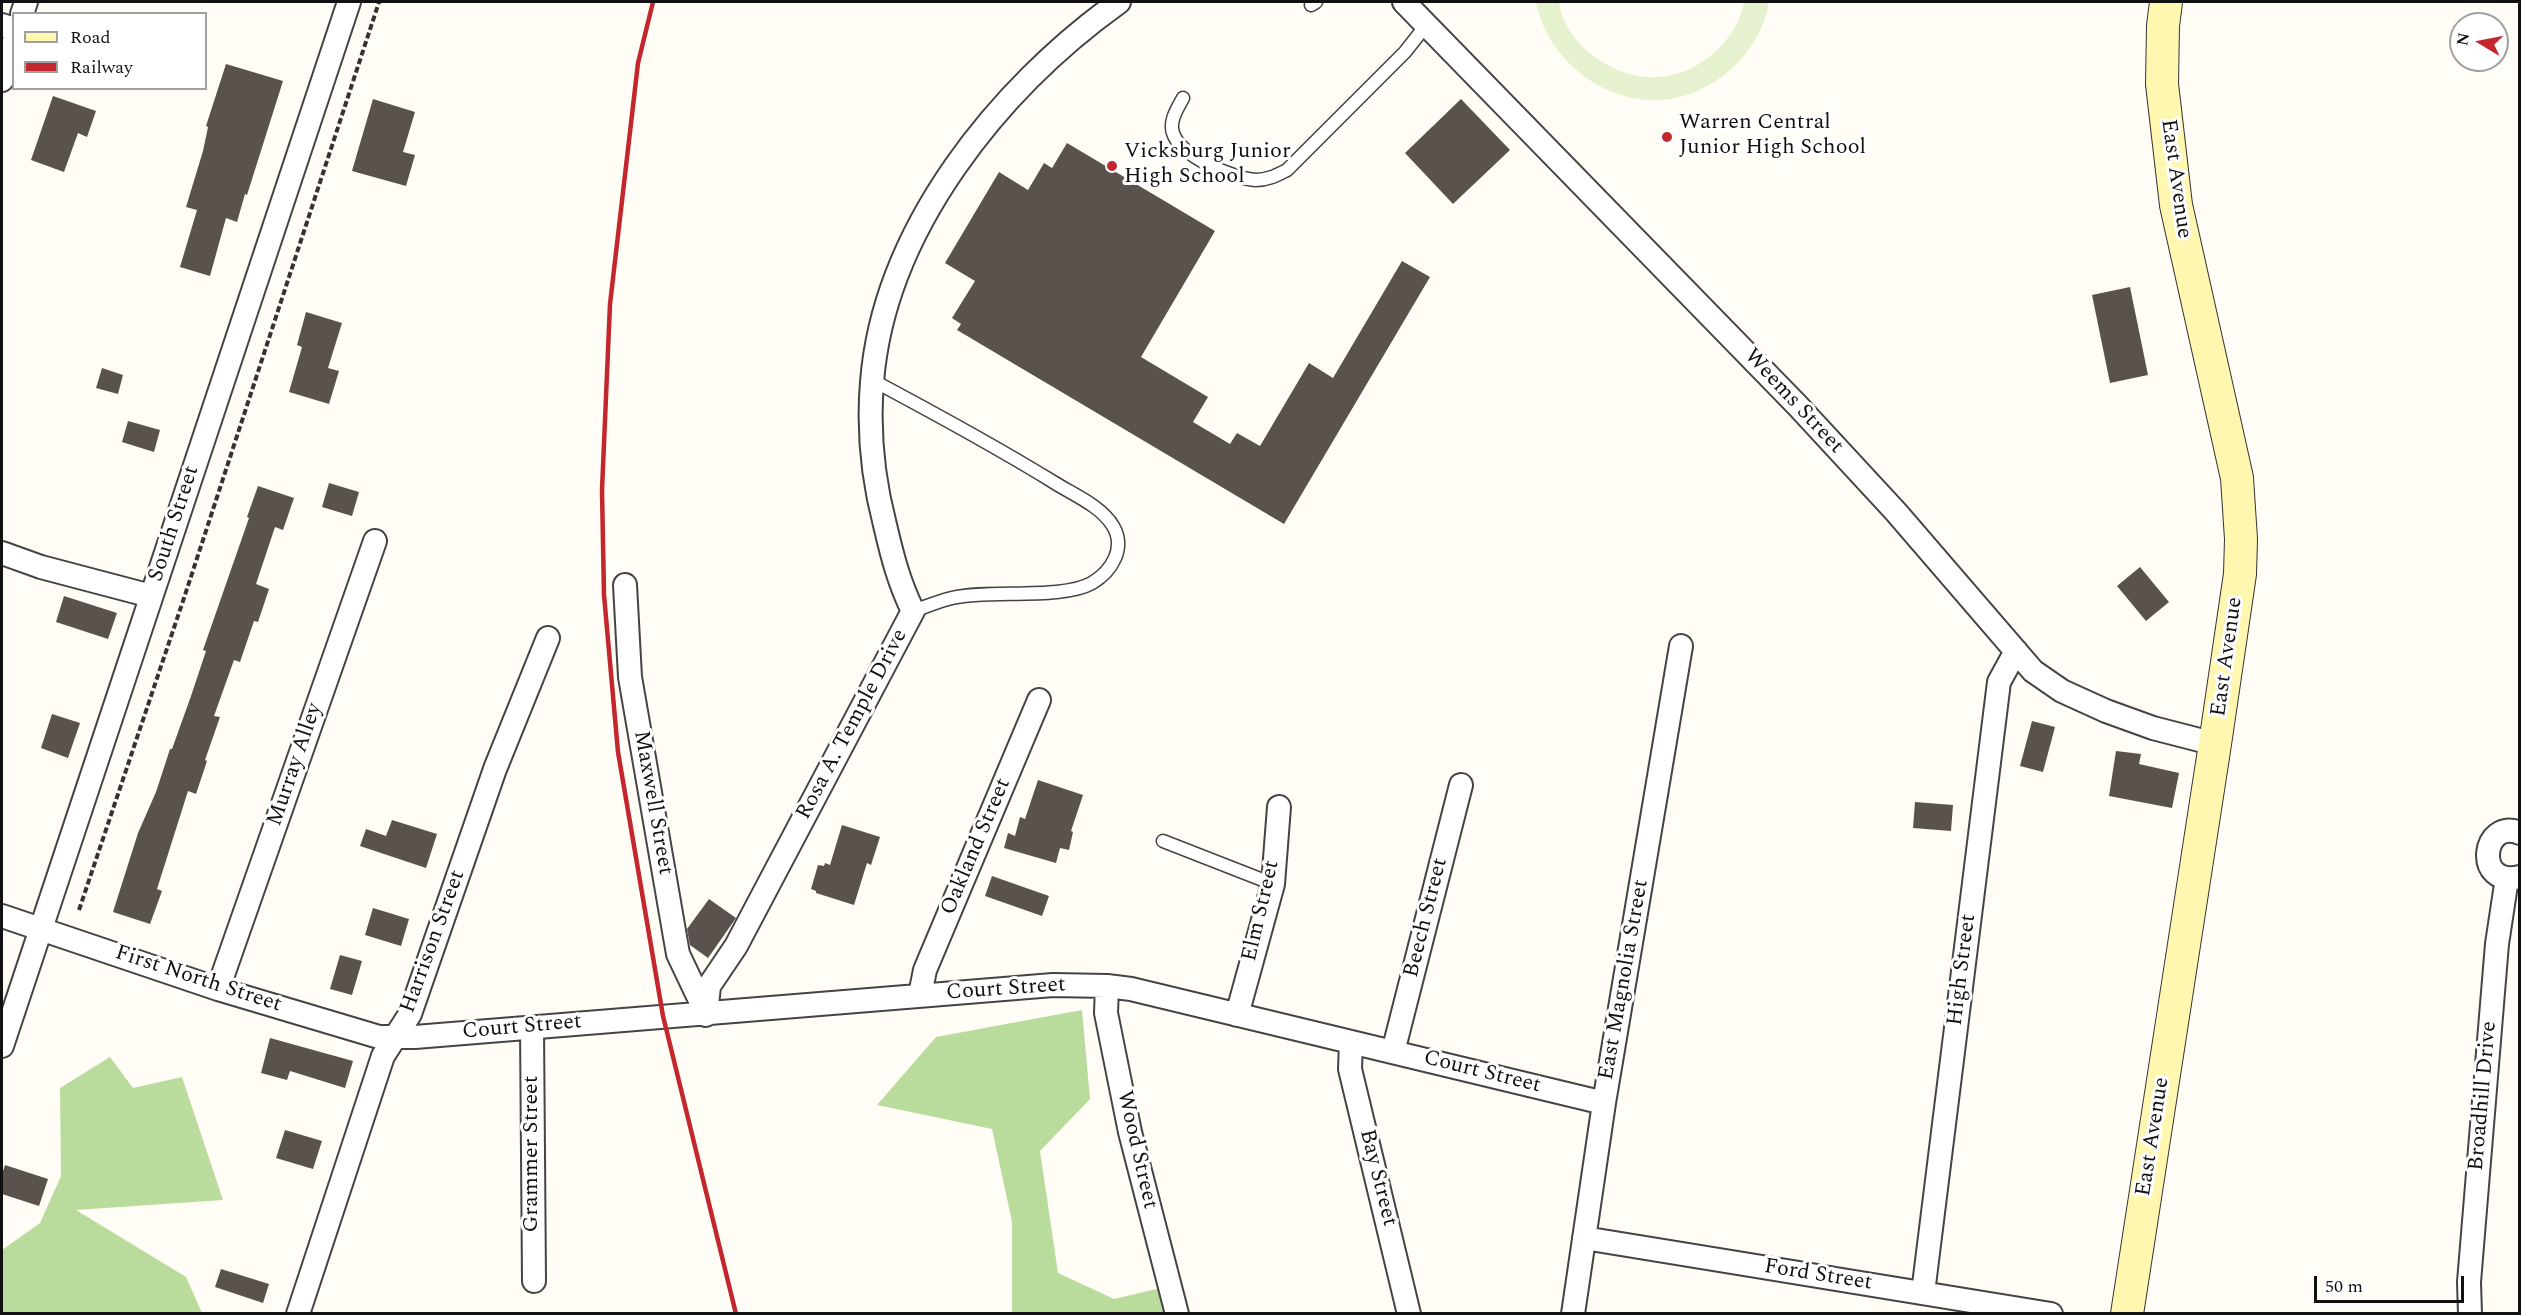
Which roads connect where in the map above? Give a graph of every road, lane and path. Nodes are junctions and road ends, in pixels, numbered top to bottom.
1 (349, 2) edge
2 (379, 2) edge
3 (1119, 2) edge
4 (1404, 2) edge
5 (2166, 2) edge
6 (1427, 24) junction
7 (12, 48) edge
8 (2, 80) edge
9 (1183, 98) dead end
10 (872, 380) junction
11 (375, 541) dead end
12 (2, 553) edge
13 (626, 585) dead end
14 (151, 596) junction
15 (913, 611) junction
16 (548, 638) dead end
17 (1681, 646) dead end
18 (2016, 651) junction
19 (1039, 700) dead end
20 (2216, 744) junction
21 (1461, 785) dead end
22 (1280, 807) dead end
23 (2520, 833) edge
24 (1162, 841) dead end
25 (2513, 878) edge
26 (1273, 884) junction
27 (79, 910) dead end
28 (2, 916) edge
29 (40, 928) junction
30 (1107, 986) junction
31 (218, 989) junction
32 (920, 995) junction
33 (706, 1015) junction
34 (1237, 1015) junction
35 (532, 1027) junction
36 (396, 1037) junction
37 (1351, 1042) junction
38 (2, 1046) edge
39 (1392, 1052) junction
40 (1604, 1103) junction
41 (1584, 1238) junction
42 (534, 1281) dead end
43 (1923, 1293) junction
44 (298, 1314) edge
45 (1177, 1314) edge
46 (1409, 1314) edge
47 (1573, 1314) edge
48 (2051, 1314) edge
49 (2127, 1314) edge
50 (2470, 1314) edge

1 - 14 street, South Street
2 - 27 path
3 - 10 street, Rosa A. Temple Drive
4 - 6 street, Weems Street
5 - 20 street, East Avenue
6 - 9 lane
6 - 18 street, Weems Street
7 - 8 street
10 - 15 street, Rosa A. Temple Drive
10 - 15 lane
11 - 31 street, Murray Alley
12 - 14 street
13 - 33 street, Maxwell Street
14 - 29 street, South Street
15 - 33 street, Rosa A. Temple Drive
16 - 36 street, Harrison Street
17 - 40 street, East Magnolia Street
18 - 20 street, Weems Street
18 - 43 street, High Street
19 - 32 street, Oakland Street
20 - 49 street, East Avenue
21 - 39 street, Beech Street
22 - 26 street, Elm Street
23 - 25 street, Broadhill Drive
24 - 26 lane
25 - 50 street, Broadhill Drive
26 - 34 street, Elm Street
28 - 29 street, First North Street
29 - 31 street, First North Street
29 - 38 street, South Street
30 - 32 street, Court Street
30 - 34 street, Court Street
30 - 45 street, Wood Street
31 - 36 street, First North Street
32 - 33 street, Court Street
33 - 35 street, Court Street
34 - 37 street, Court Street
35 - 36 street, Court Street
35 - 42 street, Grammer Street
36 - 44 street, Harrison Street
37 - 39 street, Court Street
37 - 46 street, Bay Street
39 - 40 street, Court Street
40 - 41 street, East Magnolia Street
41 - 43 street, Ford Street
41 - 47 street, East Magnolia Street
43 - 48 street, Ford Street

